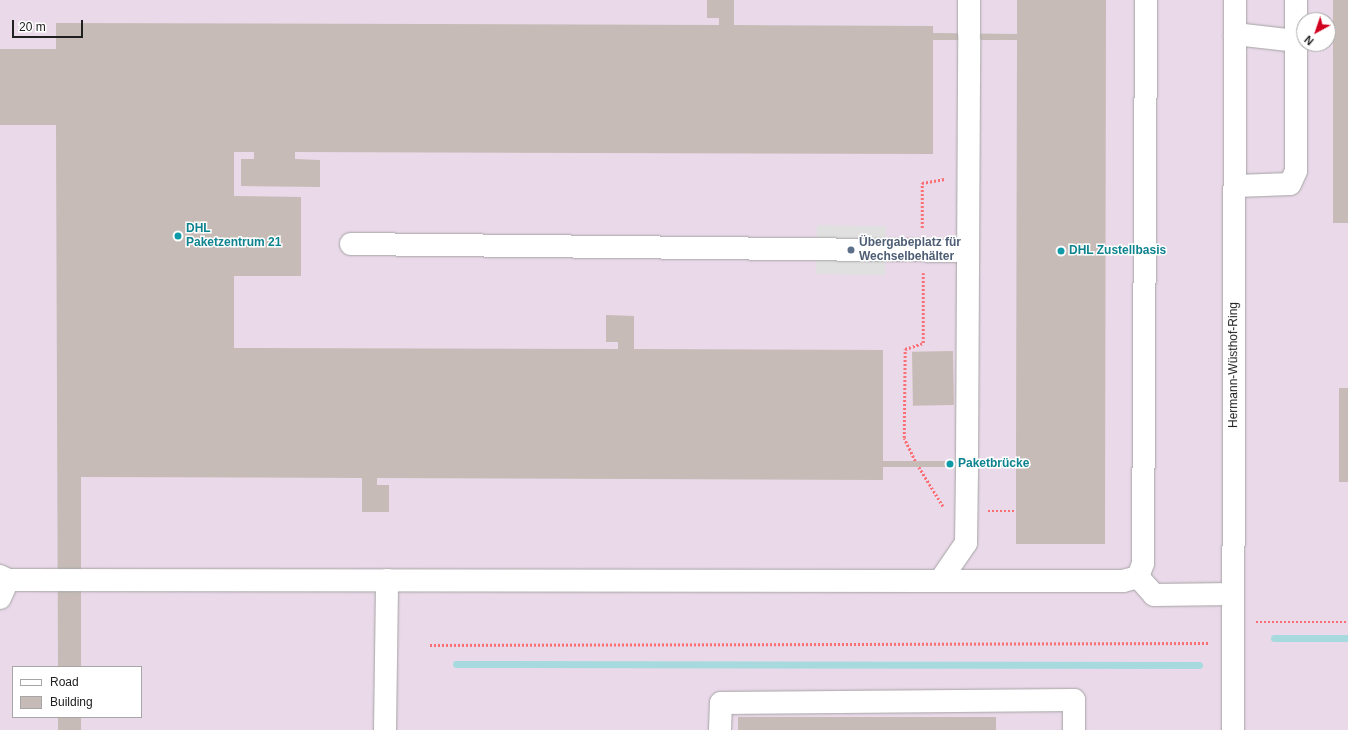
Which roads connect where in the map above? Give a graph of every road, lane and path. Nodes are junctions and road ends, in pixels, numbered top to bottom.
1 (969, 0) edge
2 (1146, 0) edge
3 (1234, 0) edge
4 (1296, 0) edge
5 (1296, 12) edge
6 (1234, 34) junction
7 (1296, 41) edge
8 (1296, 52) edge
9 (947, 175) dead end
10 (1237, 186) junction
11 (351, 244) dead end
12 (923, 250) junction
13 (968, 251) junction
14 (915, 461) dead end
15 (1138, 577) junction
16 (387, 580) junction
17 (940, 581) junction
18 (3, 585) edge
19 (1233, 594) junction
20 (1263, 622) dead end
21 (1348, 622) edge
22 (1209, 643) dead end
23 (430, 645) dead end
24 (385, 730) edge
25 (720, 730) edge
26 (1074, 730) edge
27 (1233, 730) edge

1 - 13 street
2 - 15 street
3 - 6 street, Hermann-Wüsthof-Ring
4 - 5 street
6 - 7 street
6 - 10 street, Hermann-Wüsthof-Ring
8 - 10 street
9 - 12 path
10 - 19 street, Hermann-Wüsthof-Ring
11 - 12 street
12 - 13 street
12 - 14 path
13 - 17 street
15 - 17 street
15 - 19 street
16 - 17 street
16 - 18 street
16 - 24 street
19 - 27 street, Hermann-Wüsthof-Ring
20 - 21 path
22 - 23 path
25 - 26 street

